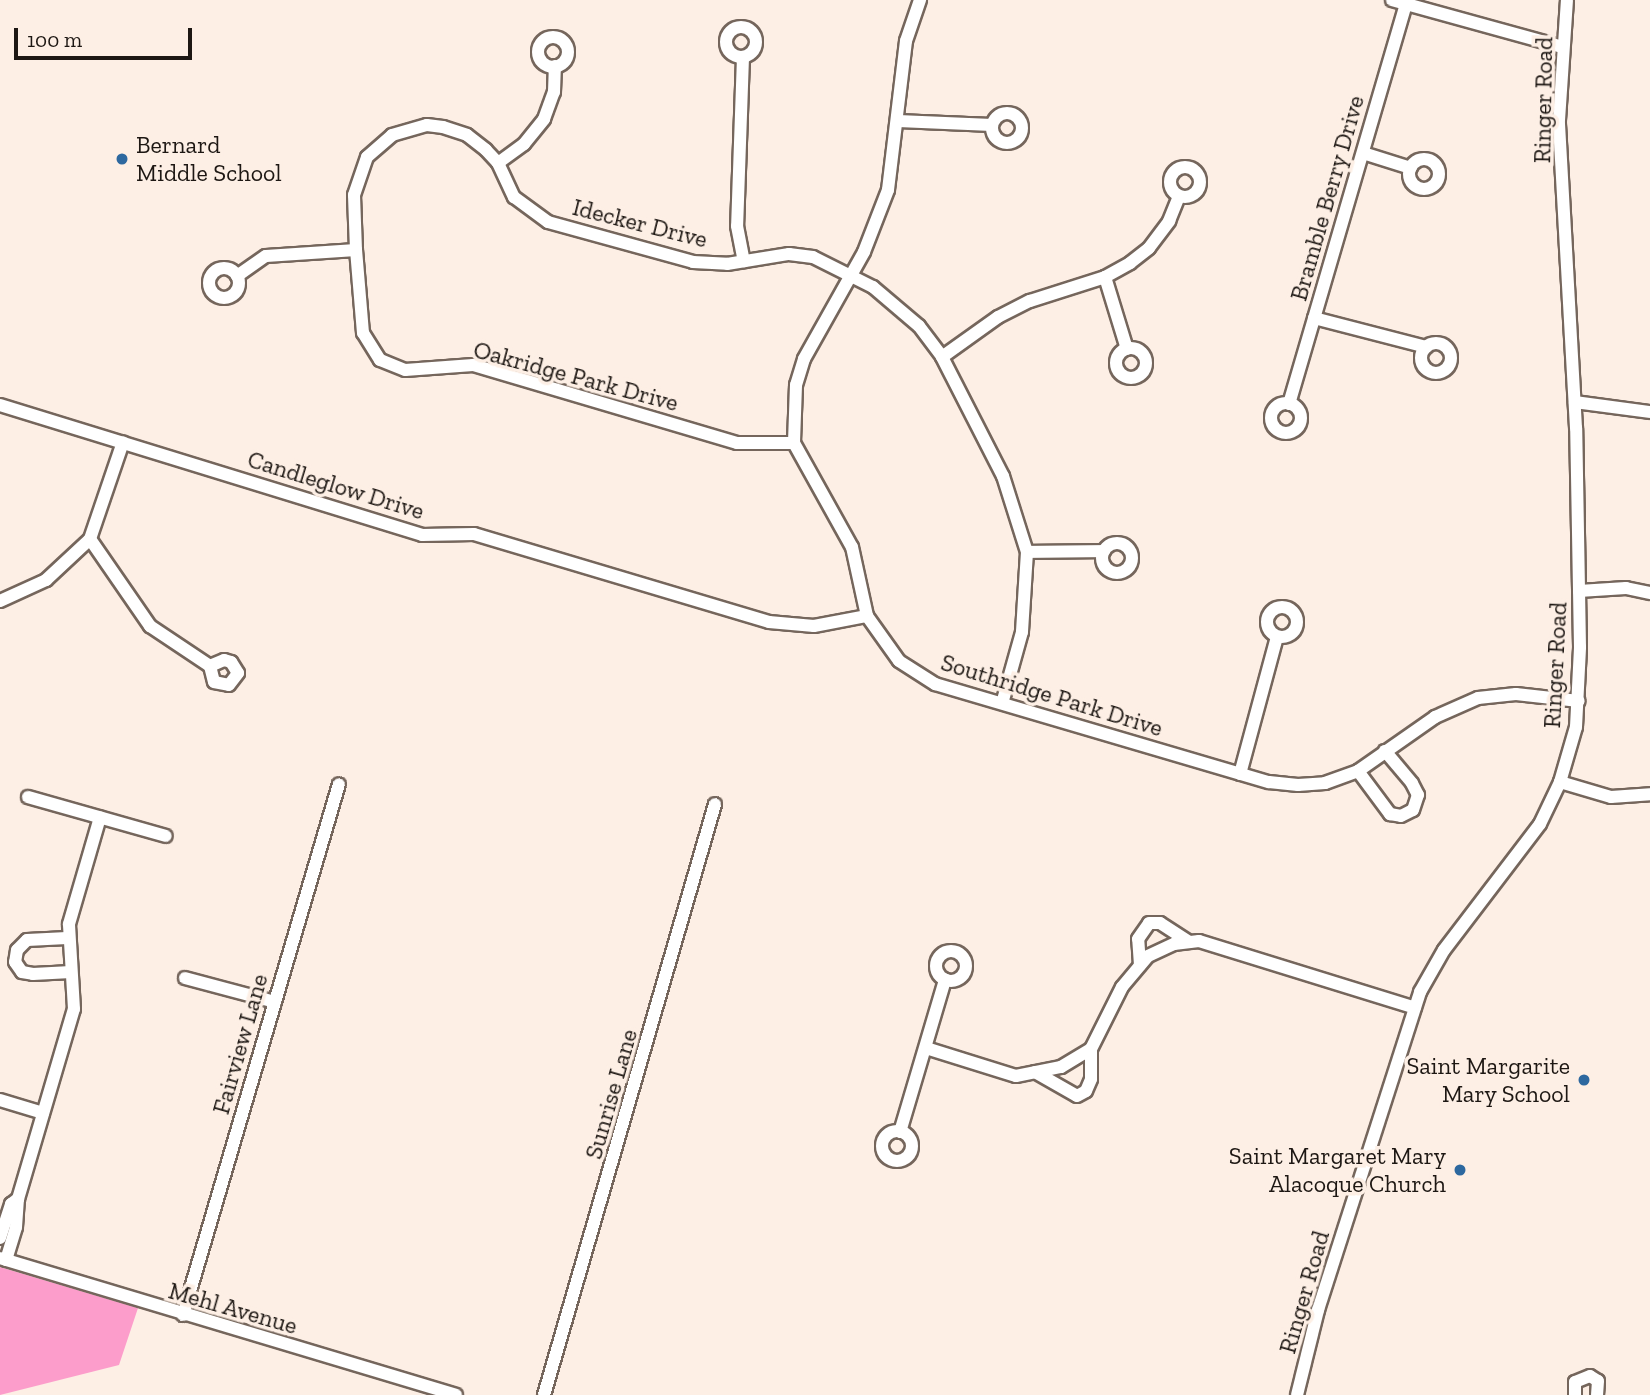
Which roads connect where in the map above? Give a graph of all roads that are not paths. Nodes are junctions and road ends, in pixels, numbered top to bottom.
1 (920, 0) edge
2 (1392, 0) edge
3 (1567, 0) edge
4 (1406, 5) junction
5 (1563, 47) junction
6 (743, 57) dead end
7 (555, 66) dead end
8 (898, 121) junction
9 (992, 125) dead end
10 (1363, 153) junction
11 (498, 163) junction
12 (1411, 168) dead end
13 (1179, 197) dead end
14 (356, 250) junction
15 (744, 261) junction
16 (849, 272) junction
17 (237, 276) dead end
18 (1105, 277) junction
19 (1314, 318) junction
20 (1426, 347) dead end
21 (1127, 349) dead end
22 (942, 357) junction
23 (1575, 402) junction
24 (1289, 404) dead end
25 (0, 405) edge
26 (1650, 412) edge
27 (123, 442) junction
28 (794, 443) junction
29 (90, 539) junction
30 (1104, 551) dead end
31 (1027, 552) junction
32 (1579, 591) junction
33 (1650, 593) edge
34 (0, 601) edge
35 (867, 616) junction
36 (1277, 636) dead end
37 (210, 666) dead end
38 (1003, 701) junction
39 (1579, 701) junction
40 (1385, 751) junction
41 (1358, 771) junction
42 (1240, 774) junction
43 (1560, 782) junction
44 (339, 784) dead end
45 (1650, 794) edge
46 (28, 797) dead end
47 (715, 804) dead end
48 (100, 817) junction
49 (166, 836) dead end
50 (67, 938) junction
51 (1189, 942) junction
52 (1140, 965) junction
53 (71, 972) junction
54 (185, 978) dead end
55 (946, 980) dead end
56 (275, 1002) junction
57 (1415, 1007) junction
58 (926, 1048) junction
59 (1091, 1049) junction
60 (1035, 1072) junction
61 (0, 1100) edge
62 (43, 1112) junction
63 (901, 1132) dead end
64 (18, 1199) junction
65 (0, 1238) edge
66 (3, 1259) edge
67 (183, 1315) junction
68 (440, 1393) edge
69 (456, 1395) edge
70 (544, 1395) edge
71 (1297, 1395) edge
72 (1575, 1395) edge
73 (1597, 1395) edge

1 - 8 street
2 - 4 street
3 - 5 street, Ringer Road
4 - 5 street
4 - 10 street, Bramble Berry Drive
5 - 23 street, Ringer Road
6 - 15 street
7 - 11 street
8 - 9 street
8 - 16 street
10 - 12 street
10 - 19 street, Bramble Berry Drive
11 - 14 street, Idecker Drive
11 - 15 street, Idecker Drive
13 - 18 street
14 - 17 street
14 - 28 street, Oakridge Park Drive
15 - 16 street, Idecker Drive
16 - 22 street, Idecker Drive
16 - 28 street
18 - 21 street
18 - 22 street
19 - 20 street
19 - 24 street, Bramble Berry Drive
22 - 31 street, Idecker Drive
23 - 26 street
23 - 32 street, Ringer Road
25 - 27 street, Candleglow Drive
27 - 29 street
27 - 35 street, Candleglow Drive
28 - 35 street, Southridge Park Drive
29 - 34 street
29 - 37 street
30 - 31 street
31 - 38 street, Idecker Drive
32 - 33 street
32 - 39 street, Ringer Road
35 - 38 street, Southridge Park Drive
36 - 42 street
38 - 42 street, Southridge Park Drive
39 - 40 street, Southridge Park Drive
39 - 43 street, Ringer Road
40 - 41 street, Southridge Park Drive
40 - 41 street
41 - 42 street, Southridge Park Drive
43 - 45 street
43 - 57 street, Ringer Road
44 - 56 street, Fairview Lane
46 - 48 street
47 - 70 street, Sunrise Lane
48 - 49 street
48 - 50 street
50 - 53 street
50 - 53 street
51 - 52 street
51 - 52 street
51 - 57 street
52 - 59 street
53 - 62 street
54 - 56 street
55 - 58 street
56 - 67 street, Fairview Lane
57 - 71 street, Ringer Road
58 - 60 street
58 - 63 street
59 - 60 street
59 - 60 street
61 - 62 street
62 - 64 street
64 - 65 street
64 - 66 street
66 - 67 street, Mehl Avenue
67 - 68 street, Mehl Avenue
68 - 69 street, Mehl Avenue
72 - 73 street

